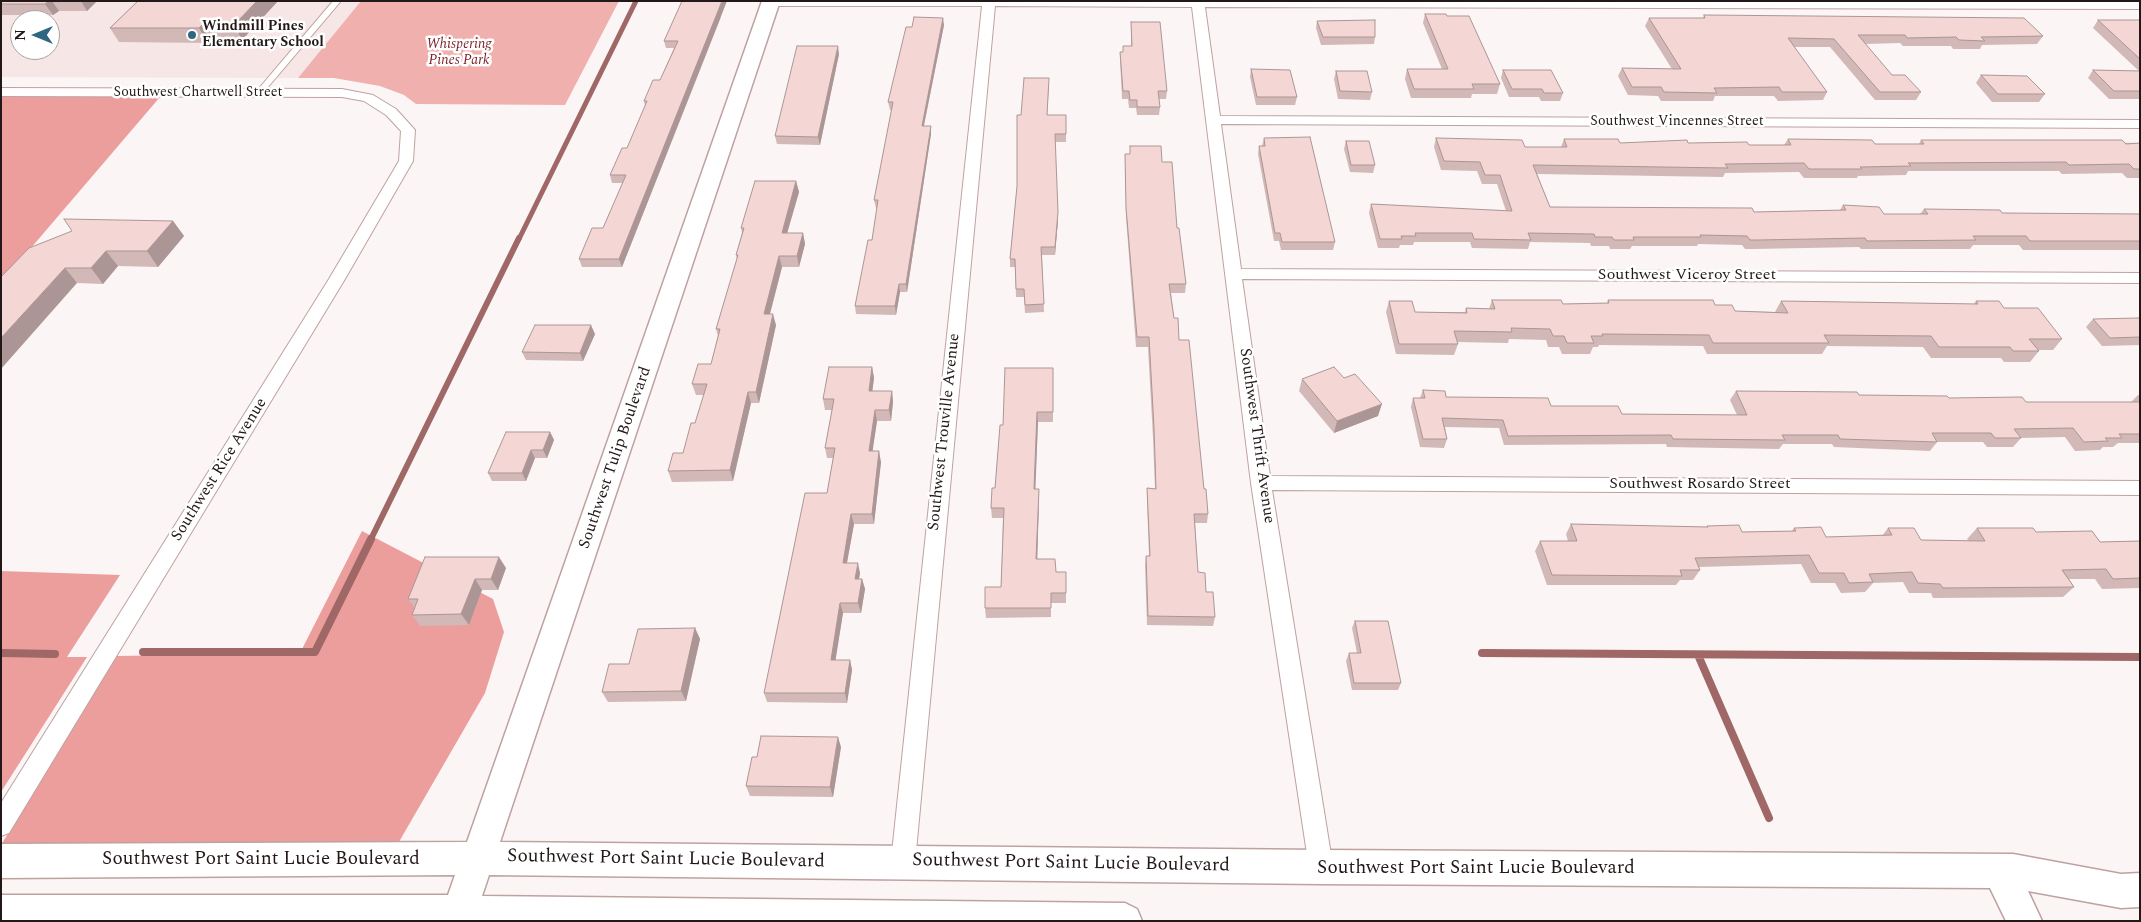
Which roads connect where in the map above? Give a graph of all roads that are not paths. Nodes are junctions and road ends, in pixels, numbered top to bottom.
1 (337, 1) edge
2 (770, 2) edge
3 (989, 2) edge
4 (1198, 3) junction
5 (2140, 5) edge
6 (1, 92) edge
7 (259, 93) junction
8 (391, 112) joint
9 (1213, 120) junction
10 (2140, 124) edge
11 (1234, 274) junction
12 (2140, 278) edge
13 (1261, 483) junction
14 (2140, 488) edge
15 (1, 825) edge
16 (477, 858) junction
17 (1, 861) edge
18 (902, 862) junction
19 (1321, 868) junction
20 (2000, 871) junction
21 (2140, 890) edge
22 (1, 913) edge
23 (459, 913) junction
24 (1125, 921) edge
25 (2025, 921) edge

1 - 7 lane
2 - 3 street
2 - 16 main road, Southwest Tulip Boulevard
3 - 4 street
3 - 18 street, Southwest Trouville Avenue
4 - 5 street
4 - 9 street, Southwest Thrift Avenue
6 - 7 street, Southwest Chartwell Street
7 - 8 street, Southwest Chartwell Street
8 - 15 street, Southwest Rice Avenue
9 - 10 street, Southwest Vincennes Street
9 - 11 street, Southwest Thrift Avenue
11 - 12 street, Southwest Viceroy Street
11 - 13 street, Southwest Thrift Avenue
13 - 14 street, Southwest Rosardo Street
13 - 19 street, Southwest Thrift Avenue
16 - 17 main road, Southwest Port Saint Lucie Boulevard
16 - 18 main road, Southwest Port Saint Lucie Boulevard
16 - 23 main road, Southwest Tulip Boulevard
18 - 19 main road, Southwest Port Saint Lucie Boulevard
19 - 20 main road, Southwest Port Saint Lucie Boulevard
20 - 21 main road, Southwest Port Saint Lucie Boulevard
20 - 25 main road
22 - 23 main road
23 - 24 main road

